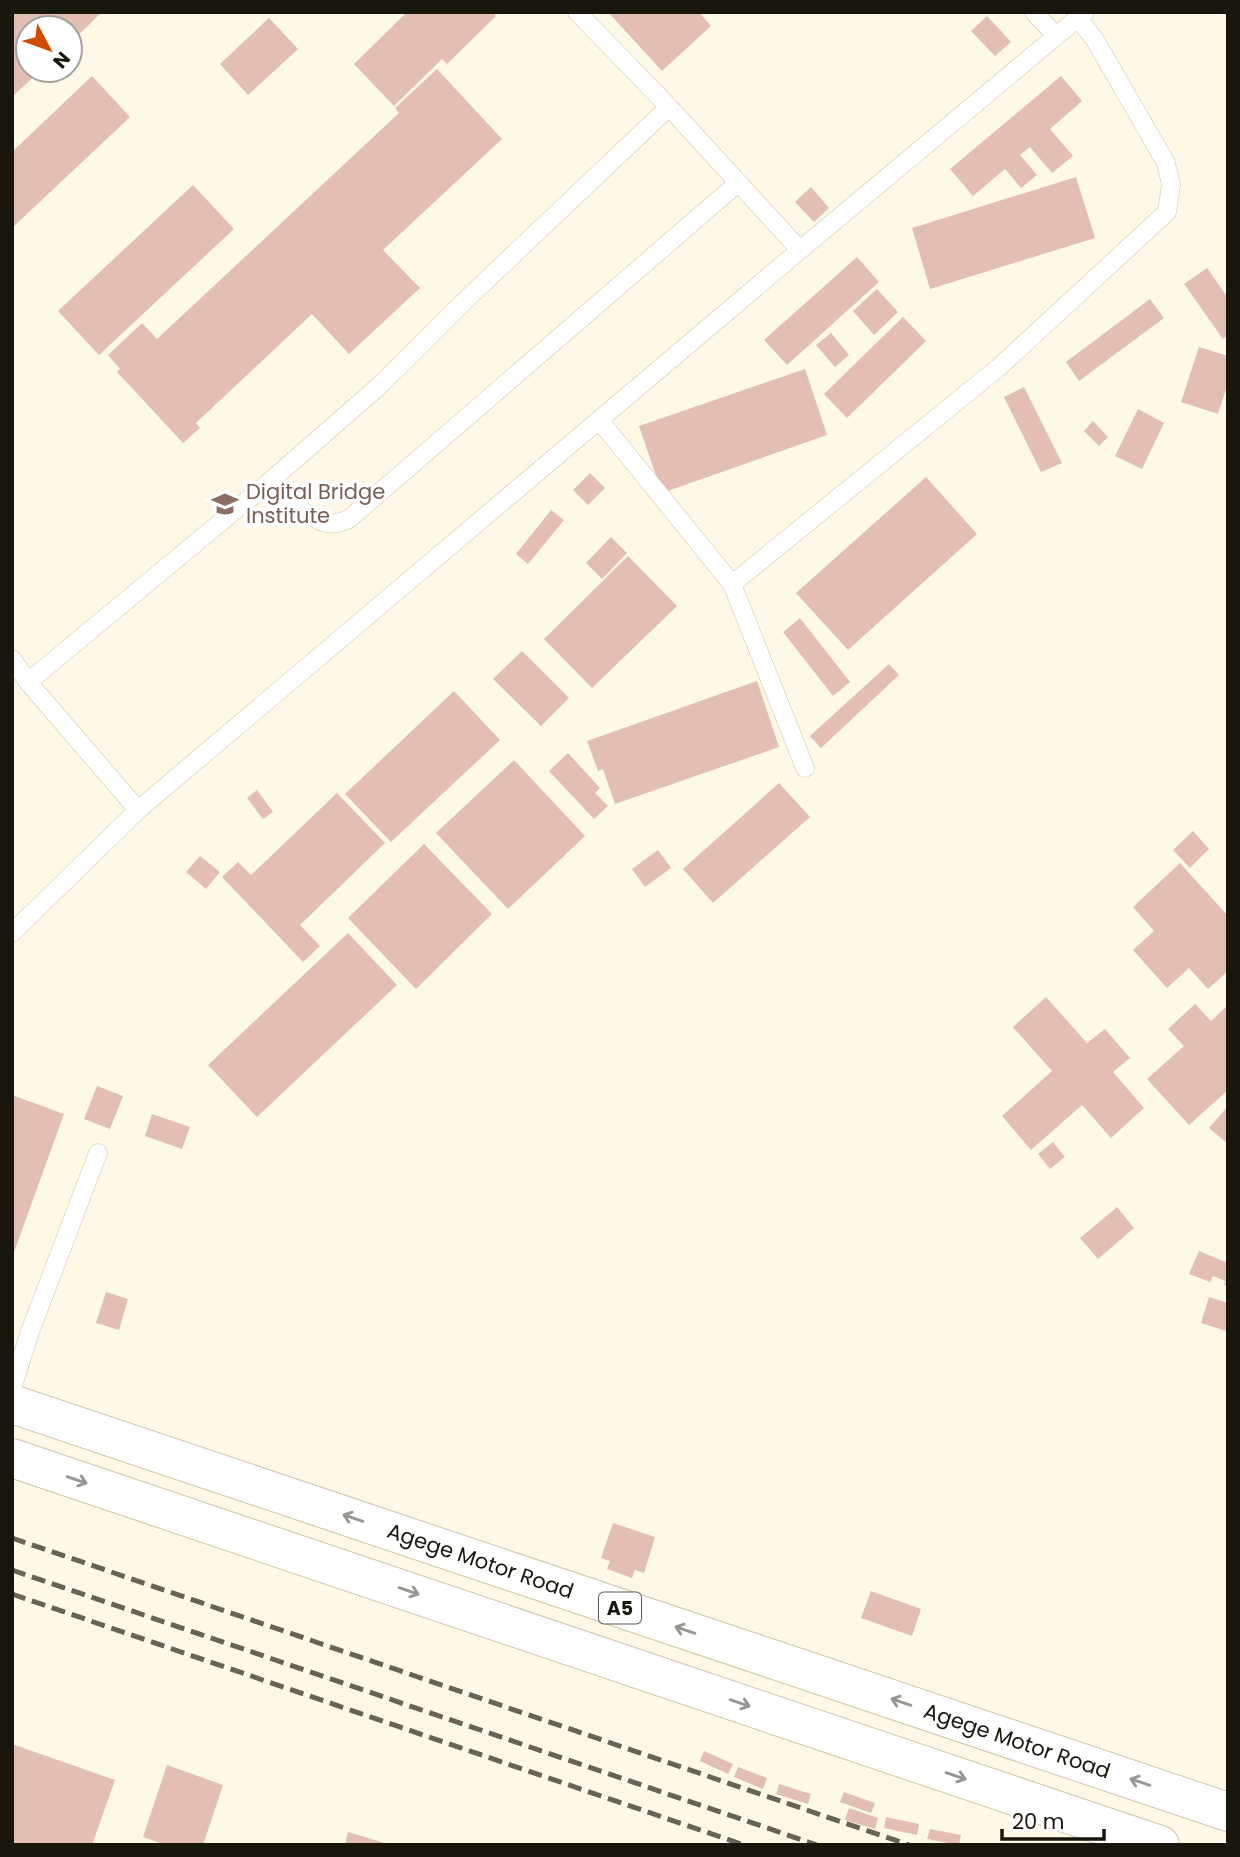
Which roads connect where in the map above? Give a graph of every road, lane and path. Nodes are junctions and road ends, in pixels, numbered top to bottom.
1 (576, 12) edge
2 (1034, 12) edge
3 (1081, 15) edge
4 (1056, 36) junction
5 (669, 107) junction
6 (738, 183) junction
7 (800, 250) junction
8 (600, 421) junction
9 (268, 483) junction
10 (732, 584) junction
11 (12, 659) edge
12 (28, 682) junction
13 (805, 768) dead end
14 (138, 810) junction
15 (12, 933) edge
16 (98, 1153) dead end
17 (12, 1388) edge
18 (12, 1404) edge
19 (12, 1458) edge
20 (1228, 1812) edge
21 (1160, 1845) edge

1 - 5 lane
2 - 4 lane
3 - 4 lane
3 - 10 lane
4 - 7 lane
5 - 6 lane
5 - 9 lane
6 - 7 lane
6 - 9 lane
7 - 8 lane
8 - 10 lane
8 - 14 lane
9 - 12 lane
10 - 13 lane
11 - 12 lane
12 - 14 lane
14 - 15 lane
16 - 17 lane
20 -> 18 highway, Agege Motor Road / A5
19 -> 21 highway, A5

